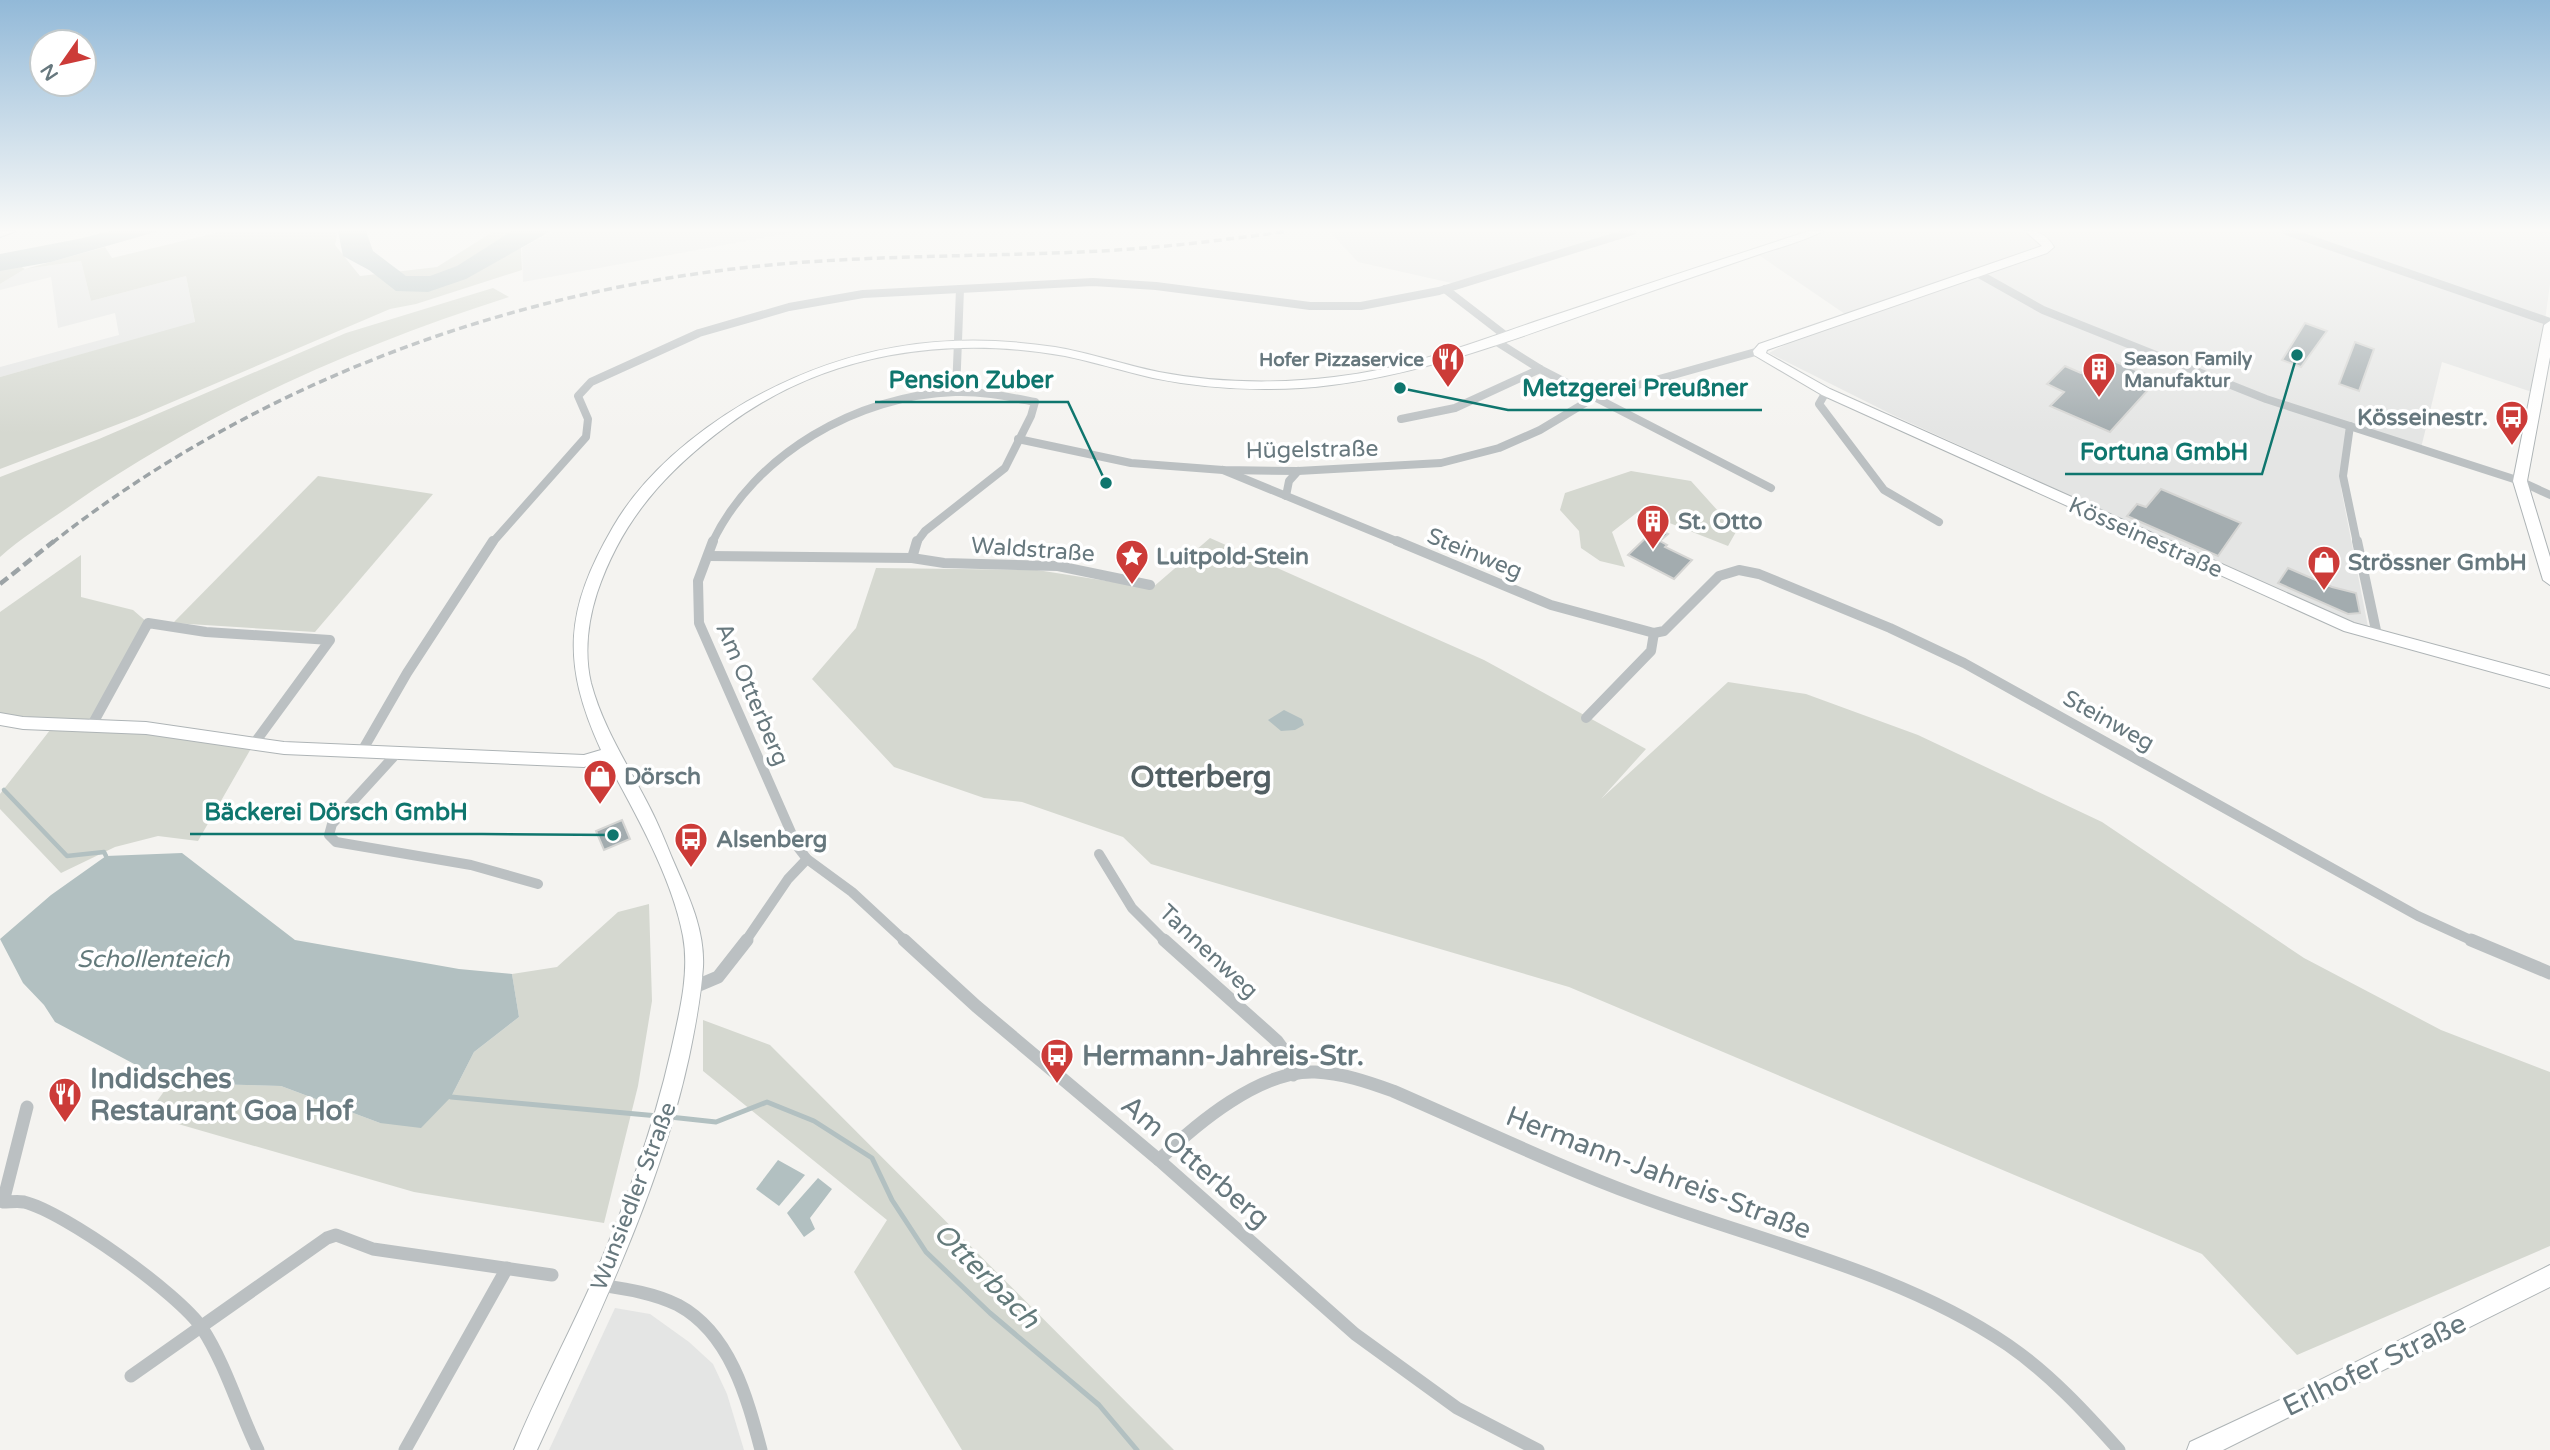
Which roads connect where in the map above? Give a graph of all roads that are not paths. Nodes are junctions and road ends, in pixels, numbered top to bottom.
1 (843, 299) edge
2 (959, 299) edge
3 (1241, 299) edge
4 (1411, 299) edge
5 (1458, 299) edge
6 (1616, 299) edge
7 (1906, 299) edge
8 (2023, 299) edge
9 (2479, 299) edge
10 (2550, 324) edge
11 (1500, 338) junction
12 (957, 343) junction
13 (1759, 351) junction
14 (1540, 369) junction
15 (956, 392) junction
16 (1826, 393) junction
17 (1595, 397) junction
18 (1035, 402) joint
19 (1401, 419) dead end
20 (2350, 426) junction
21 (1018, 439) junction
22 (1223, 470) junction
23 (1298, 471) junction
24 (2520, 481) junction
25 (1771, 488) dead end
26 (2550, 495) edge
27 (1286, 496) junction
28 (1939, 522) dead end
29 (708, 555) junction
30 (912, 558) junction
31 (2550, 580) edge
32 (1150, 585) dead end
33 (1654, 633) junction
34 (2377, 635) junction
35 (2550, 682) edge
36 (1586, 718) dead end
37 (0, 719) edge
38 (93, 724) junction
39 (253, 745) junction
40 (362, 751) junction
41 (397, 752) junction
42 (611, 754) junction
43 (1099, 854) dead end
44 (807, 859) junction
45 (538, 884) dead end
46 (2550, 973) edge
47 (692, 988) junction
48 (1293, 1075) junction
49 (27, 1107) dead end
50 (1159, 1160) junction
51 (1, 1204) edge
52 (507, 1268) junction
53 (552, 1275) dead end
54 (2550, 1276) edge
55 (600, 1285) junction
56 (201, 1326) junction
57 (131, 1376) dead end
58 (258, 1450) edge
59 (405, 1450) edge
60 (525, 1450) edge
61 (761, 1450) edge
62 (1538, 1450) edge
63 (2119, 1450) edge
64 (2197, 1450) edge

1 - 40 street
2 - 12 street
3 - 4 street
5 - 11 street
6 - 11 street, Wunsiedler Straße
7 - 13 street
8 - 20 street
9 - 10 street
10 - 24 street
11 - 12 street, Wunsiedler Straße
11 - 14 street
12 - 15 street
12 - 42 street, Wunsiedler Straße
13 - 16 street, Kösseinestraße
13 - 17 street, Hügelstraße
14 - 17 street
14 - 19 street
15 - 18 street, Am Otterberg
15 - 29 street, Am Otterberg
16 - 28 street
16 - 34 street, Kösseinestraße
17 - 23 street, Hügelstraße
17 - 25 street
18 - 21 street, Waldstraße
20 - 24 street
20 - 34 street
21 - 22 street, Hügelstraße
21 - 30 street, Waldstraße
22 - 23 street, Hügelstraße
22 - 27 street, Steinweg
23 - 27 street
24 - 26 street
24 - 31 street
27 - 33 street, Steinweg
29 - 30 street, Waldstraße
29 - 44 street, Am Otterberg
30 - 32 street, Waldstraße
33 - 36 street, Steinweg
33 - 46 street, Steinweg
34 - 35 street, Kösseinestraße
37 - 38 street
38 - 39 street
38 - 39 street
39 - 40 street
40 - 41 street
41 - 42 street
41 - 45 street
42 - 47 street, Wunsiedler Straße
43 - 48 street, Tannenweg
44 - 47 street
44 - 50 street, Am Otterberg
47 - 55 street, Wunsiedler Straße
48 - 50 street, Hermann-Jahreis-Straße
48 - 63 street, Hermann-Jahreis-Straße
49 - 51 street
50 - 62 street, Am Otterberg
51 - 56 street
52 - 53 street
52 - 56 street
52 - 59 street
54 - 64 street, Erlhofer Straße
55 - 60 street, Wunsiedler Straße
55 - 61 street
56 - 57 street
56 - 58 street

